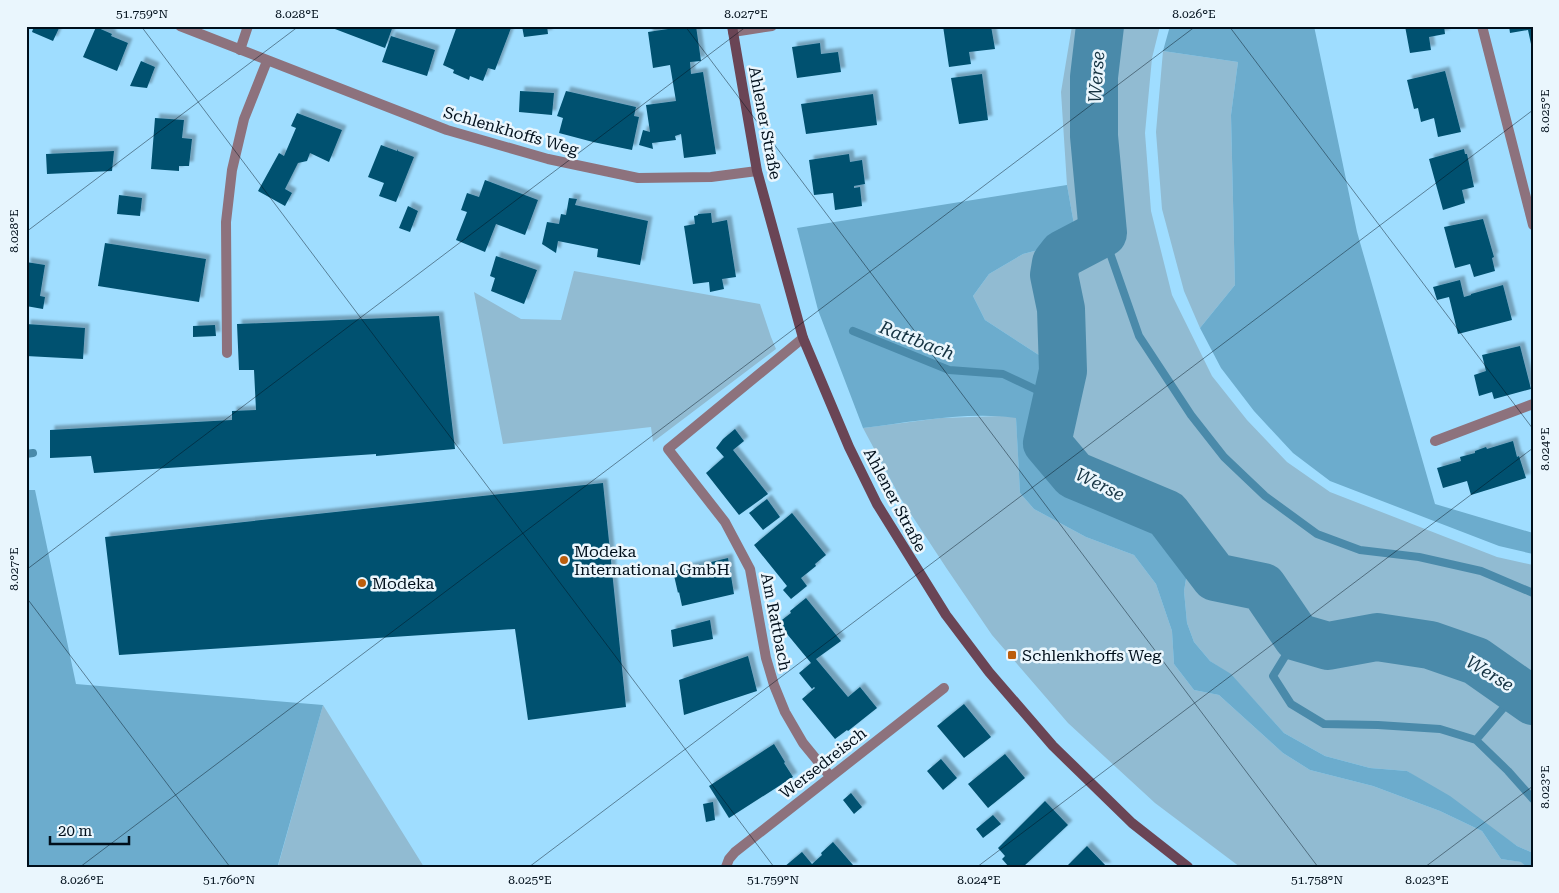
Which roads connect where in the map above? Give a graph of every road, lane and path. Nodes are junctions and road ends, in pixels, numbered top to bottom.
1 (180, 26) edge
2 (248, 26) edge
3 (772, 26) edge
4 (1482, 26) edge
5 (732, 29) edge
6 (240, 50) junction
7 (267, 61) junction
8 (757, 171) junction
9 (1533, 224) edge
10 (804, 338) junction
11 (227, 353) dead end
12 (1533, 404) edge
13 (1435, 440) dead end
14 (944, 688) dead end
15 (830, 776) junction
16 (726, 867) edge
17 (1188, 867) edge

1 - 6 street, Schlenkhoffs Weg
2 - 6 street
3 - 5 street
4 - 9 street
5 - 8 main road, Ahlener Straße
6 - 7 street, Schlenkhoffs Weg
7 - 8 street, Schlenkhoffs Weg
7 - 11 street
8 - 10 main road, Ahlener Straße
10 - 15 street, Am Rattbach
10 - 17 main road, Ahlener Straße
12 - 13 street
14 - 15 street, Wersedreisch
15 - 16 street, Wersedreisch

